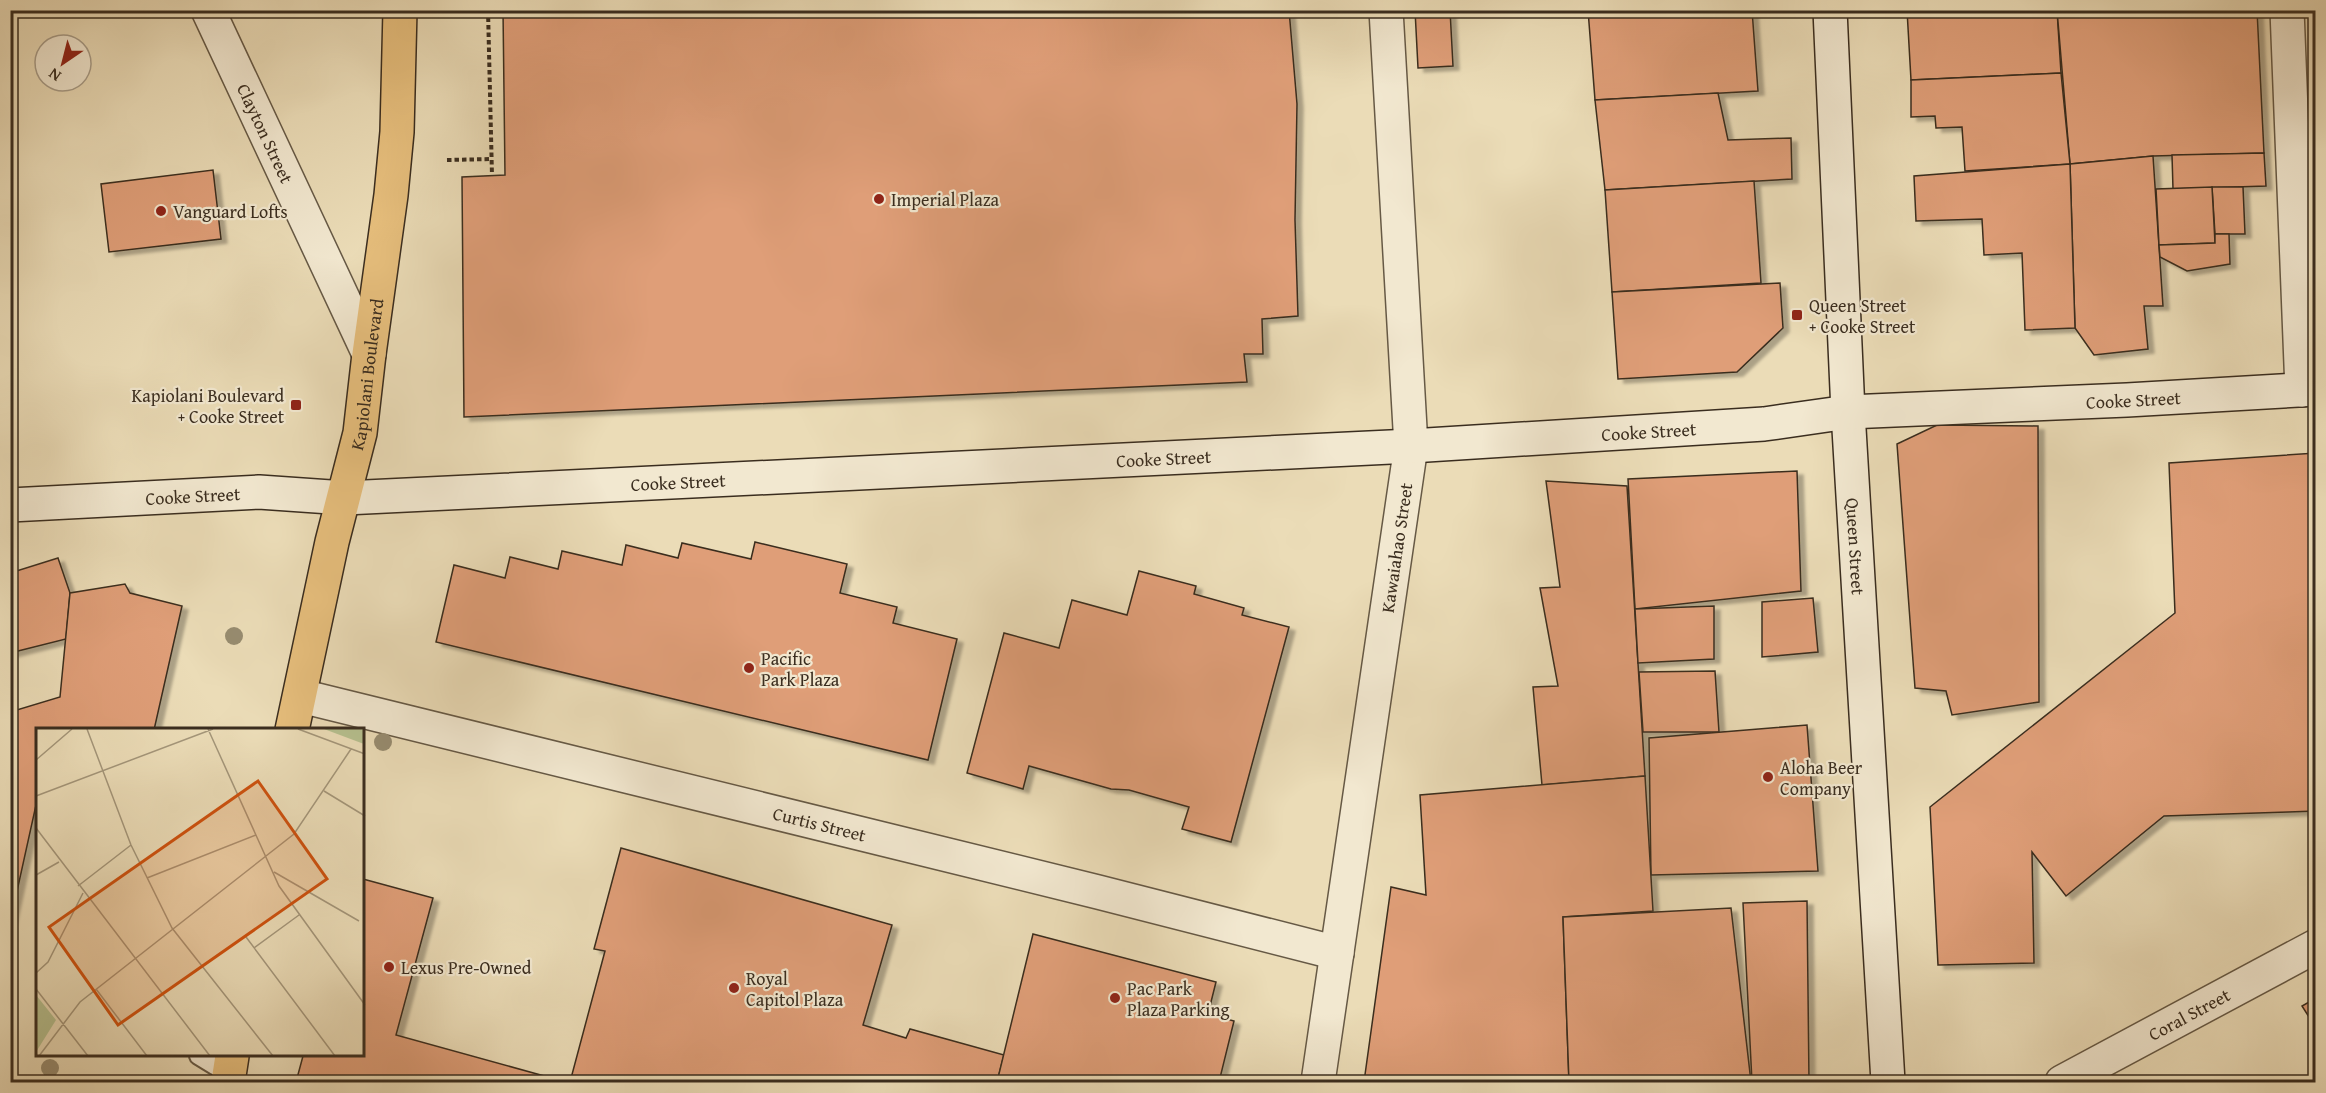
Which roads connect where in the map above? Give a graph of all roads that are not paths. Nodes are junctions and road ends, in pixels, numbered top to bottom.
1 (208, 10) edge
2 (400, 10) edge
3 (1386, 10) edge
4 (1830, 10) edge
5 (2287, 10) edge
6 (369, 354) junction
7 (2308, 389) edge
8 (1848, 412) junction
9 (1411, 446) junction
10 (345, 498) junction
11 (10, 505) edge
12 (301, 696) junction
13 (293, 728) edge
14 (2316, 946) edge
15 (1337, 953) junction
16 (200, 1057) edge
17 (230, 1071) edge
18 (1318, 1083) edge
19 (1888, 1083) edge
20 (2062, 1083) edge

1 - 6 street, Clayton Street
2 - 6 main road, Kapiolani Boulevard
3 - 9 street, Kawaiahao Street
4 - 8 street, Queen Street
5 - 7 street
6 - 10 main road, Kapiolani Boulevard
7 - 8 street, Cooke Street
8 - 9 street, Cooke Street
8 - 19 street, Queen Street
9 - 10 street, Cooke Street
9 - 15 street, Kawaiahao Street
10 - 11 street, Cooke Street
10 - 12 main road, Kapiolani Boulevard
12 - 13 main road, Kapiolani Boulevard
12 - 15 street, Curtis Street
14 - 20 street, Coral Street
15 - 18 street, Kawaiahao Street
16 - 17 lane

